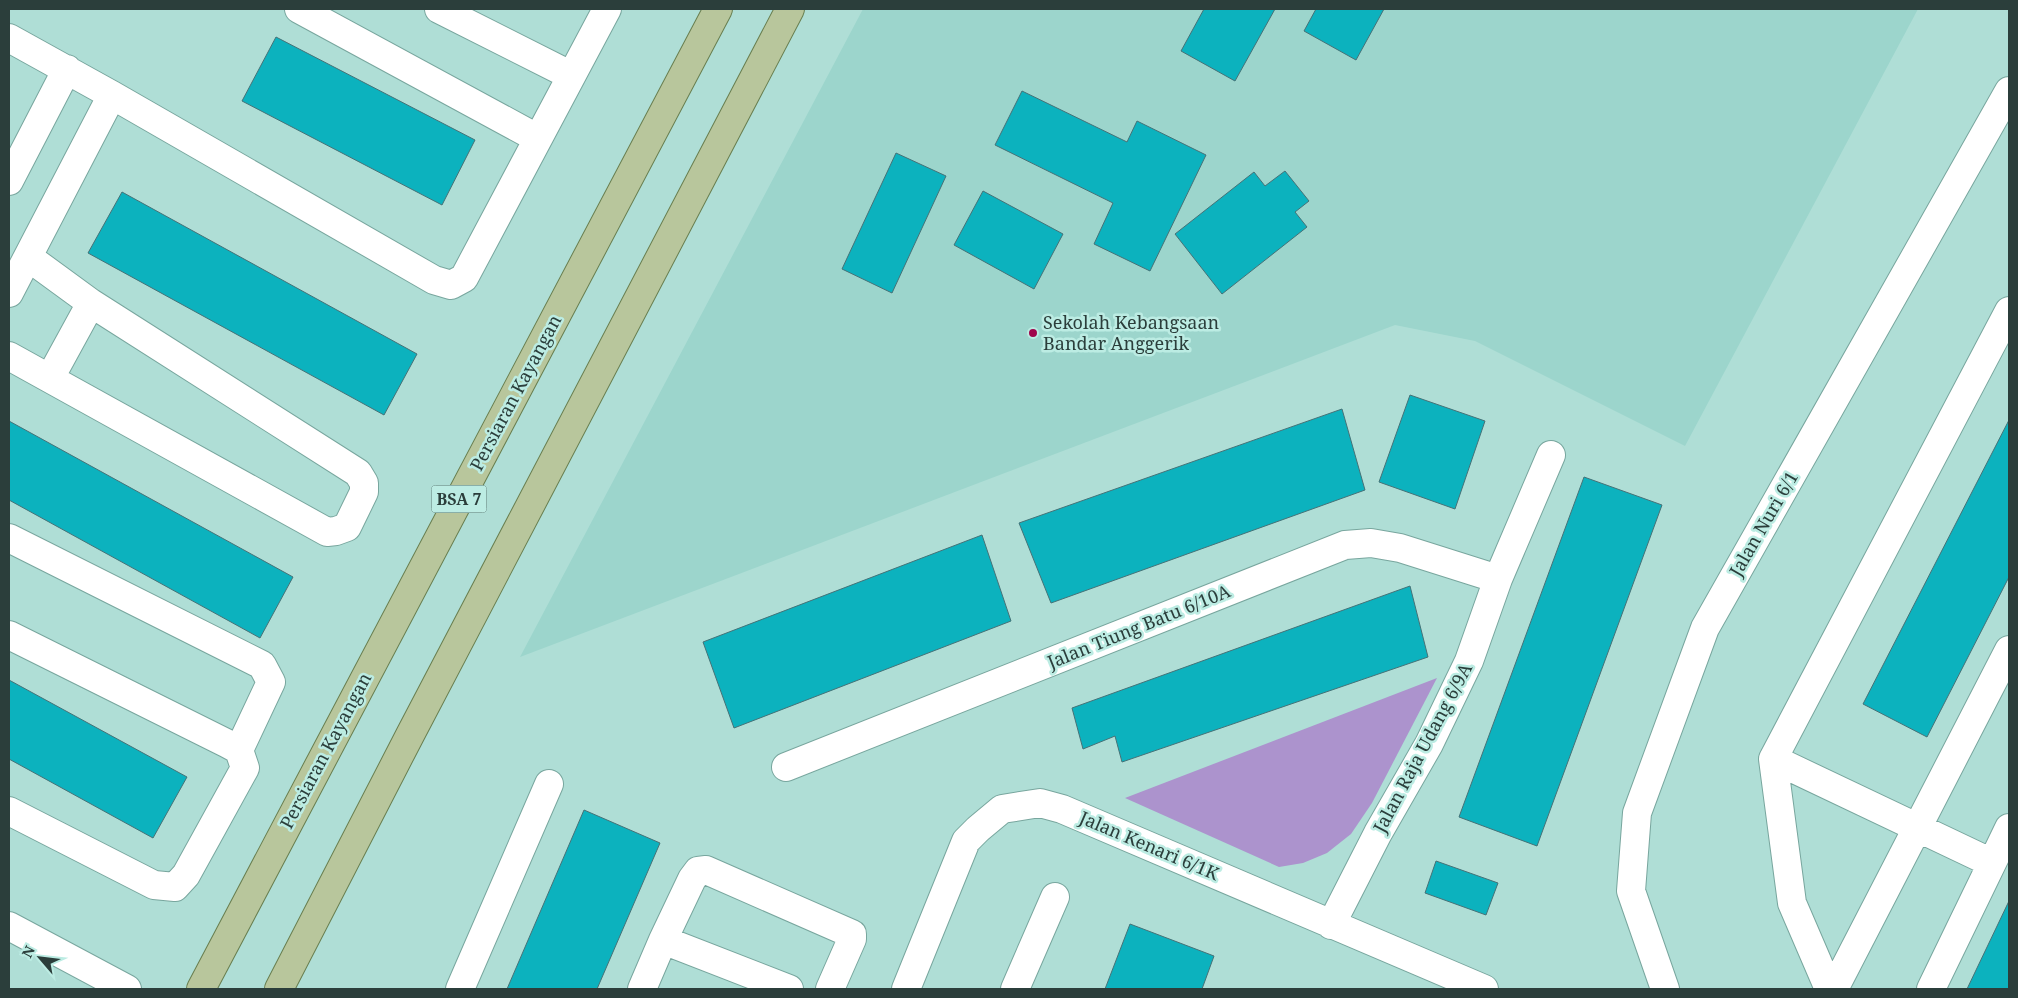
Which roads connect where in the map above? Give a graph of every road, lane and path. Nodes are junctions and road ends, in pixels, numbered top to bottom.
1 (299, 9) edge
2 (439, 9) edge
3 (607, 9) edge
4 (718, 9) edge
5 (790, 9) edge
6 (9, 38) edge
7 (67, 69) junction
8 (570, 75) junction
9 (2009, 91) edge
10 (112, 94) junction
11 (538, 138) junction
12 (9, 181) edge
13 (28, 257) junction
14 (9, 293) edge
15 (91, 304) junction
16 (2009, 314) edge
17 (9, 356) edge
18 (50, 378) junction
19 (1551, 455) dead end
20 (9, 538) edge
21 (1498, 579) junction
22 (9, 635) edge
23 (2009, 650) edge
24 (239, 750) junction
25 (1773, 759) junction
26 (786, 767) dead end
27 (549, 784) dead end
28 (9, 811) edge
29 (1918, 826) junction
30 (2009, 828) edge
31 (1992, 862) junction
32 (1055, 896) dead end
33 (1331, 925) junction
34 (9, 926) edge
35 (663, 940) junction
36 (127, 989) edge
37 (201, 989) edge
38 (280, 989) edge
39 (460, 989) edge
40 (642, 989) edge
41 (789, 989) edge
42 (830, 989) edge
43 (906, 989) edge
44 (1015, 989) edge
45 (1484, 989) edge
46 (1665, 989) edge
47 (1829, 989) edge
48 (1834, 989) edge
49 (1931, 989) edge

1 - 11 street
2 - 8 street
3 - 8 street
4 - 37 main road, Persiaran Kayangan / BSA 7
5 - 38 main road
6 - 7 street
7 - 10 street
7 - 12 street
8 - 11 street
9 - 46 street, Jalan Nuri 6/1
10 - 11 street
10 - 13 street
13 - 14 street
13 - 15 street
15 - 18 street
15 - 18 street
16 - 25 street
17 - 18 street
19 - 21 street, Jalan Raja Udang 6/9A
20 - 24 street
21 - 26 street, Jalan Tiung Batu 6/10A
21 - 33 street, Jalan Raja Udang 6/9A
22 - 24 street
23 - 29 street
24 - 28 street
25 - 29 street
25 - 47 street
27 - 39 street
29 - 31 street
29 - 48 street
30 - 31 street
31 - 49 street
32 - 44 street
33 - 43 street, Jalan Kenari 6/1K
33 - 45 street, Jalan Kenari 6/1K
34 - 36 street
35 - 40 street
35 - 41 street
35 - 42 street

